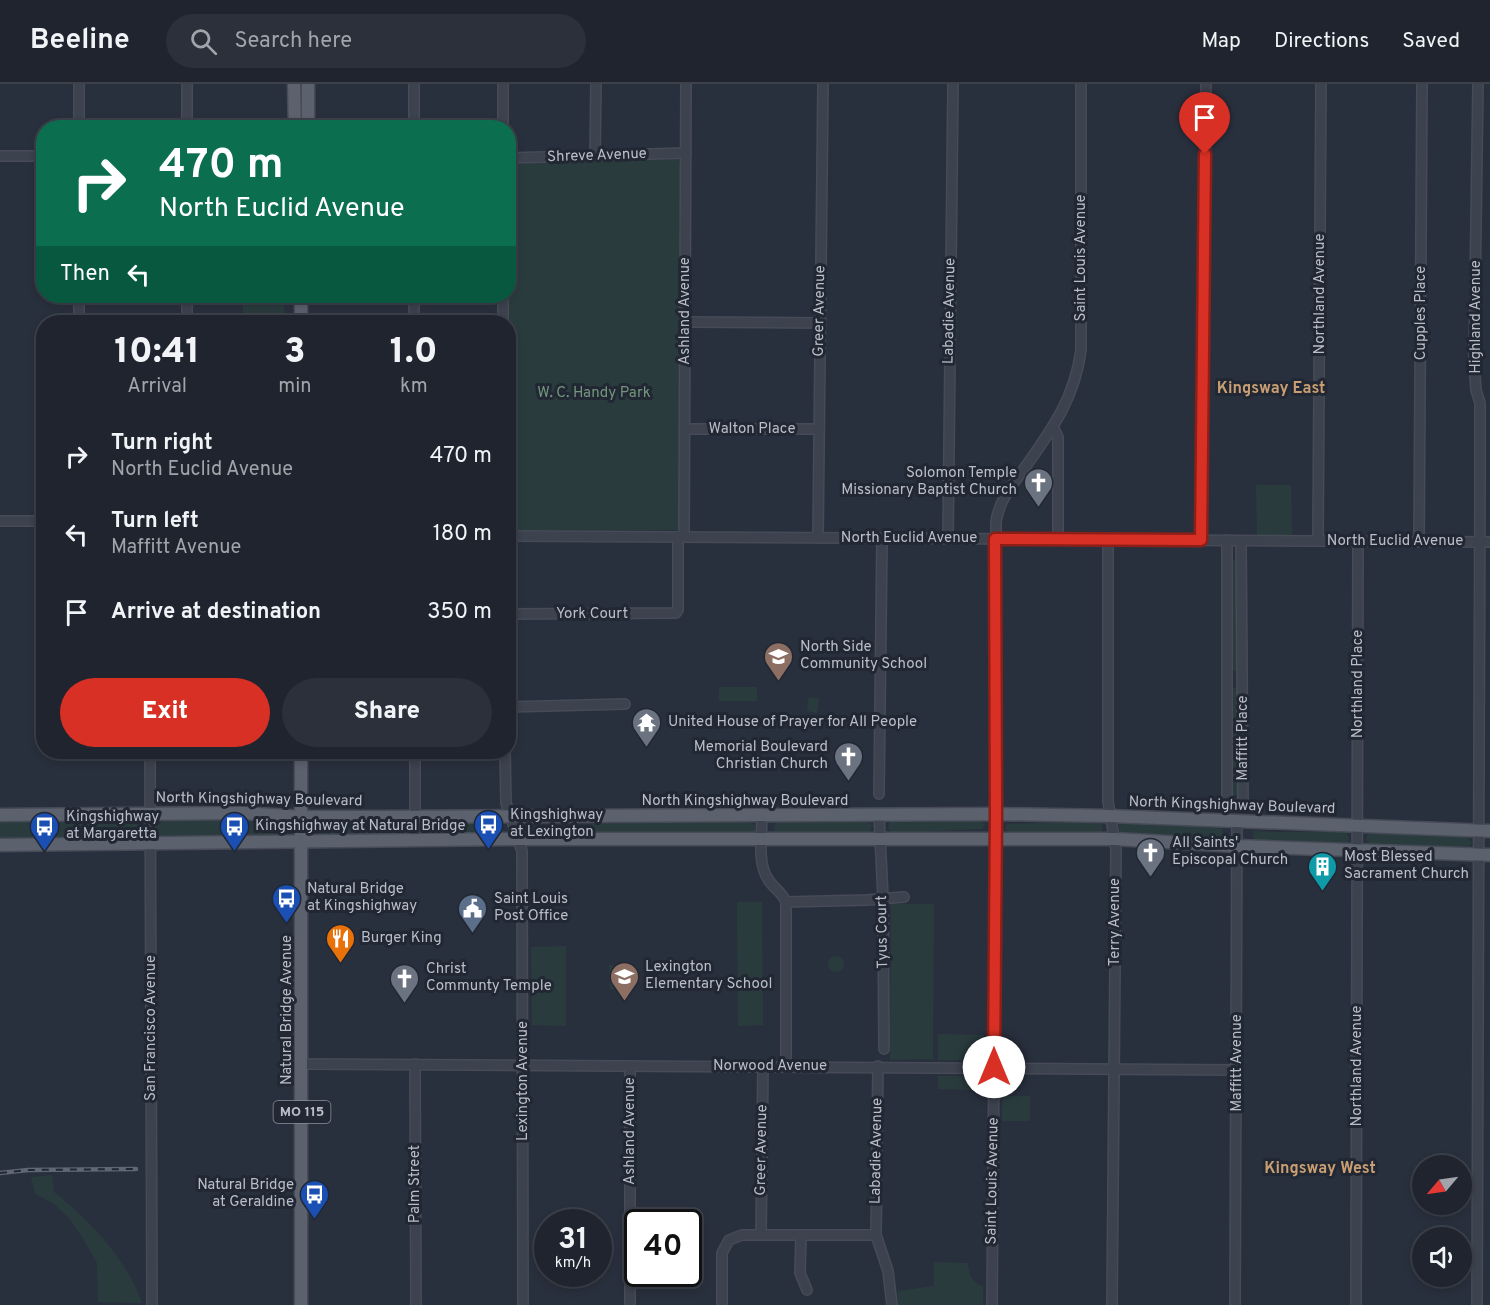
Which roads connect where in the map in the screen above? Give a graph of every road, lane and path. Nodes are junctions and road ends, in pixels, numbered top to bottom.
1 (80, 84) edge
2 (187, 84) edge
3 (308, 84) edge
4 (414, 84) edge
5 (503, 84) edge
6 (596, 84) edge
7 (686, 84) edge
8 (823, 84) edge
9 (953, 84) edge
10 (1081, 84) edge
11 (1206, 84) edge
12 (1321, 84) edge
13 (1422, 84) edge
14 (1478, 84) edge
15 (295, 85) edge
16 (80, 120) edge
17 (187, 120) edge
18 (295, 120) edge
19 (300, 120) edge
20 (308, 120) edge
21 (414, 120) edge
22 (503, 120) edge
23 (686, 153) junction
24 (0, 156) edge
25 (36, 156) edge
26 (595, 156) junction
27 (516, 158) edge
28 (686, 322) junction
29 (819, 323) junction
30 (1053, 427) junction
31 (685, 429) junction
32 (819, 429) junction
33 (0, 521) edge
34 (36, 521) edge
35 (516, 536) edge
36 (681, 537) junction
37 (818, 538) junction
38 (882, 538) junction
39 (948, 539) junction
40 (995, 539) junction
41 (1058, 539) junction
42 (1108, 540) junction
43 (1201, 540) junction
44 (1227, 540) junction
45 (1241, 540) junction
46 (1318, 541) junction
47 (1358, 541) junction
48 (1419, 542) junction
49 (1485, 542) edge
50 (676, 613) joint
51 (516, 614) edge
52 (625, 704) dead end
53 (516, 707) edge
54 (150, 759) edge
55 (301, 759) edge
56 (415, 759) edge
57 (505, 759) edge
58 (879, 794) dead end
59 (151, 813) junction
60 (996, 814) junction
61 (0, 815) edge
62 (879, 815) junction
63 (510, 816) junction
64 (762, 816) junction
65 (1110, 816) junction
66 (301, 817) junction
67 (415, 817) junction
68 (1237, 821) junction
69 (1358, 826) junction
70 (1485, 831) edge
71 (880, 838) junction
72 (518, 839) junction
73 (995, 839) junction
74 (1114, 839) junction
75 (761, 840) junction
76 (416, 841) junction
77 (301, 842) junction
78 (151, 843) junction
79 (0, 845) edge
80 (1237, 846) junction
81 (1358, 851) junction
82 (1485, 855) edge
83 (904, 897) dead end
84 (883, 898) junction
85 (786, 902) junction
86 (884, 1049) dead end
87 (302, 1064) junction
88 (415, 1064) junction
89 (523, 1065) junction
90 (630, 1066) junction
91 (763, 1066) junction
92 (786, 1066) junction
93 (878, 1066) junction
94 (994, 1067) junction
95 (1114, 1069) junction
96 (1237, 1070) junction
97 (761, 1234) junction
98 (876, 1235) junction
99 (801, 1236) junction
100 (807, 1290) dead end
101 (152, 1305) edge
102 (301, 1305) edge
103 (416, 1305) edge
104 (523, 1305) edge
105 (630, 1305) edge
106 (722, 1305) edge
107 (892, 1305) edge
108 (992, 1305) edge
109 (1112, 1305) edge
110 (1235, 1305) edge
111 (1356, 1305) edge
112 (1477, 1305) edge

1 - 16 street
2 - 17 street
3 - 20 main road
4 - 21 street
5 - 22 street
6 - 26 street
7 - 23 street, Ashland Avenue
8 - 29 street, Greer Avenue
9 - 39 street, Labadie Avenue
10 - 30 street, Saint Louis Avenue
11 - 43 street
12 - 46 street, Northland Avenue
13 - 48 street, Cupples Place
14 - 49 street, Highland Avenue
15 - 18 main road
15 - 19 main road
23 - 26 street, Shreve Avenue
23 - 28 street, Ashland Avenue
24 - 25 street
26 - 27 street, Shreve Avenue
28 - 29 street
28 - 31 street, Ashland Avenue
29 - 32 street, Greer Avenue
30 - 40 street, Saint Louis Avenue
30 - 41 street
31 - 32 street, Walton Place
31 - 36 street, Ashland Avenue
32 - 37 street, Greer Avenue
33 - 34 street
35 - 36 street, North Euclid Avenue
36 - 37 street, North Euclid Avenue
36 - 50 street, Ashland Avenue
37 - 38 street, North Euclid Avenue
38 - 39 street, North Euclid Avenue
38 - 58 street
39 - 40 street, North Euclid Avenue
40 - 41 street, North Euclid Avenue
40 - 60 street, Saint Louis Avenue
41 - 42 street, North Euclid Avenue
42 - 43 street, North Euclid Avenue
42 - 65 street, Terry Avenue
43 - 44 street, North Euclid Avenue
44 - 45 street, North Euclid Avenue
44 - 45 street, Maffitt Place
45 - 46 street, North Euclid Avenue
46 - 47 street, North Euclid Avenue
47 - 48 street, North Euclid Avenue
47 - 69 street, Northland Place
48 - 49 street, North Euclid Avenue
49 - 70 street, Highland Avenue
50 - 51 street, York Court
52 - 53 street
54 - 59 street, San Francisco Avenue
55 - 66 main road, Natural Bridge Avenue / MO 115
56 - 67 street
57 - 63 street, Lexington Avenue
59 - 61 main road, North Kingshighway Boulevard
59 - 66 main road, North Kingshighway Boulevard
59 - 78 street, San Francisco Avenue
60 - 62 main road, North Kingshighway Boulevard
60 - 65 main road, North Kingshighway Boulevard
60 - 73 street, Saint Louis Avenue
62 - 64 main road, North Kingshighway Boulevard
62 - 71 street, Tyus Court
63 - 64 main road, North Kingshighway Boulevard
63 - 67 main road, North Kingshighway Boulevard
63 - 72 street, Lexington Avenue
64 - 75 street
65 - 68 main road, North Kingshighway Boulevard
65 - 74 street, Terry Avenue
66 - 67 main road, North Kingshighway Boulevard
66 - 77 main road, Natural Bridge Avenue / MO 115
67 - 76 street
68 - 69 main road, North Kingshighway Boulevard
68 - 80 street, Maffitt Avenue
69 - 70 main road, North Kingshighway Boulevard
69 - 81 street, Northland Avenue
70 - 82 street, Highland Avenue
71 - 73 main road
71 - 75 main road
71 - 84 street, Tyus Court
72 - 75 main road
72 - 76 main road
72 - 89 street, Lexington Avenue
73 - 74 main road
73 - 94 street, Saint Louis Avenue
74 - 80 main road
74 - 95 street, Terry Avenue
75 - 85 street
76 - 77 main road
77 - 78 main road
77 - 87 main road, Natural Bridge Avenue / MO 115
78 - 79 main road
78 - 101 street, San Francisco Avenue
80 - 81 main road
80 - 96 street, Maffitt Avenue
81 - 82 main road
81 - 111 street, Northland Avenue
82 - 112 street, Highland Avenue
83 - 84 street
84 - 85 street
84 - 86 street, Tyus Court
85 - 92 street
87 - 88 street, Norwood Avenue
87 - 102 main road, Natural Bridge Avenue / MO 115
88 - 89 street, Norwood Avenue
88 - 103 street, Palm Street
89 - 90 street, Norwood Avenue
89 - 104 street, Lexington Avenue
90 - 91 street, Norwood Avenue
90 - 105 street, Ashland Avenue
91 - 92 street, Norwood Avenue
91 - 97 street, Greer Avenue
92 - 93 street, Norwood Avenue
93 - 94 street, Norwood Avenue
93 - 98 street, Labadie Avenue
94 - 95 street, Norwood Avenue
94 - 108 street, Saint Louis Avenue
95 - 96 street, Norwood Avenue
95 - 109 street, Terry Avenue
96 - 110 street, Maffitt Avenue
97 - 99 street
97 - 106 street
98 - 99 street
98 - 107 street, Labadie Avenue
99 - 100 street

